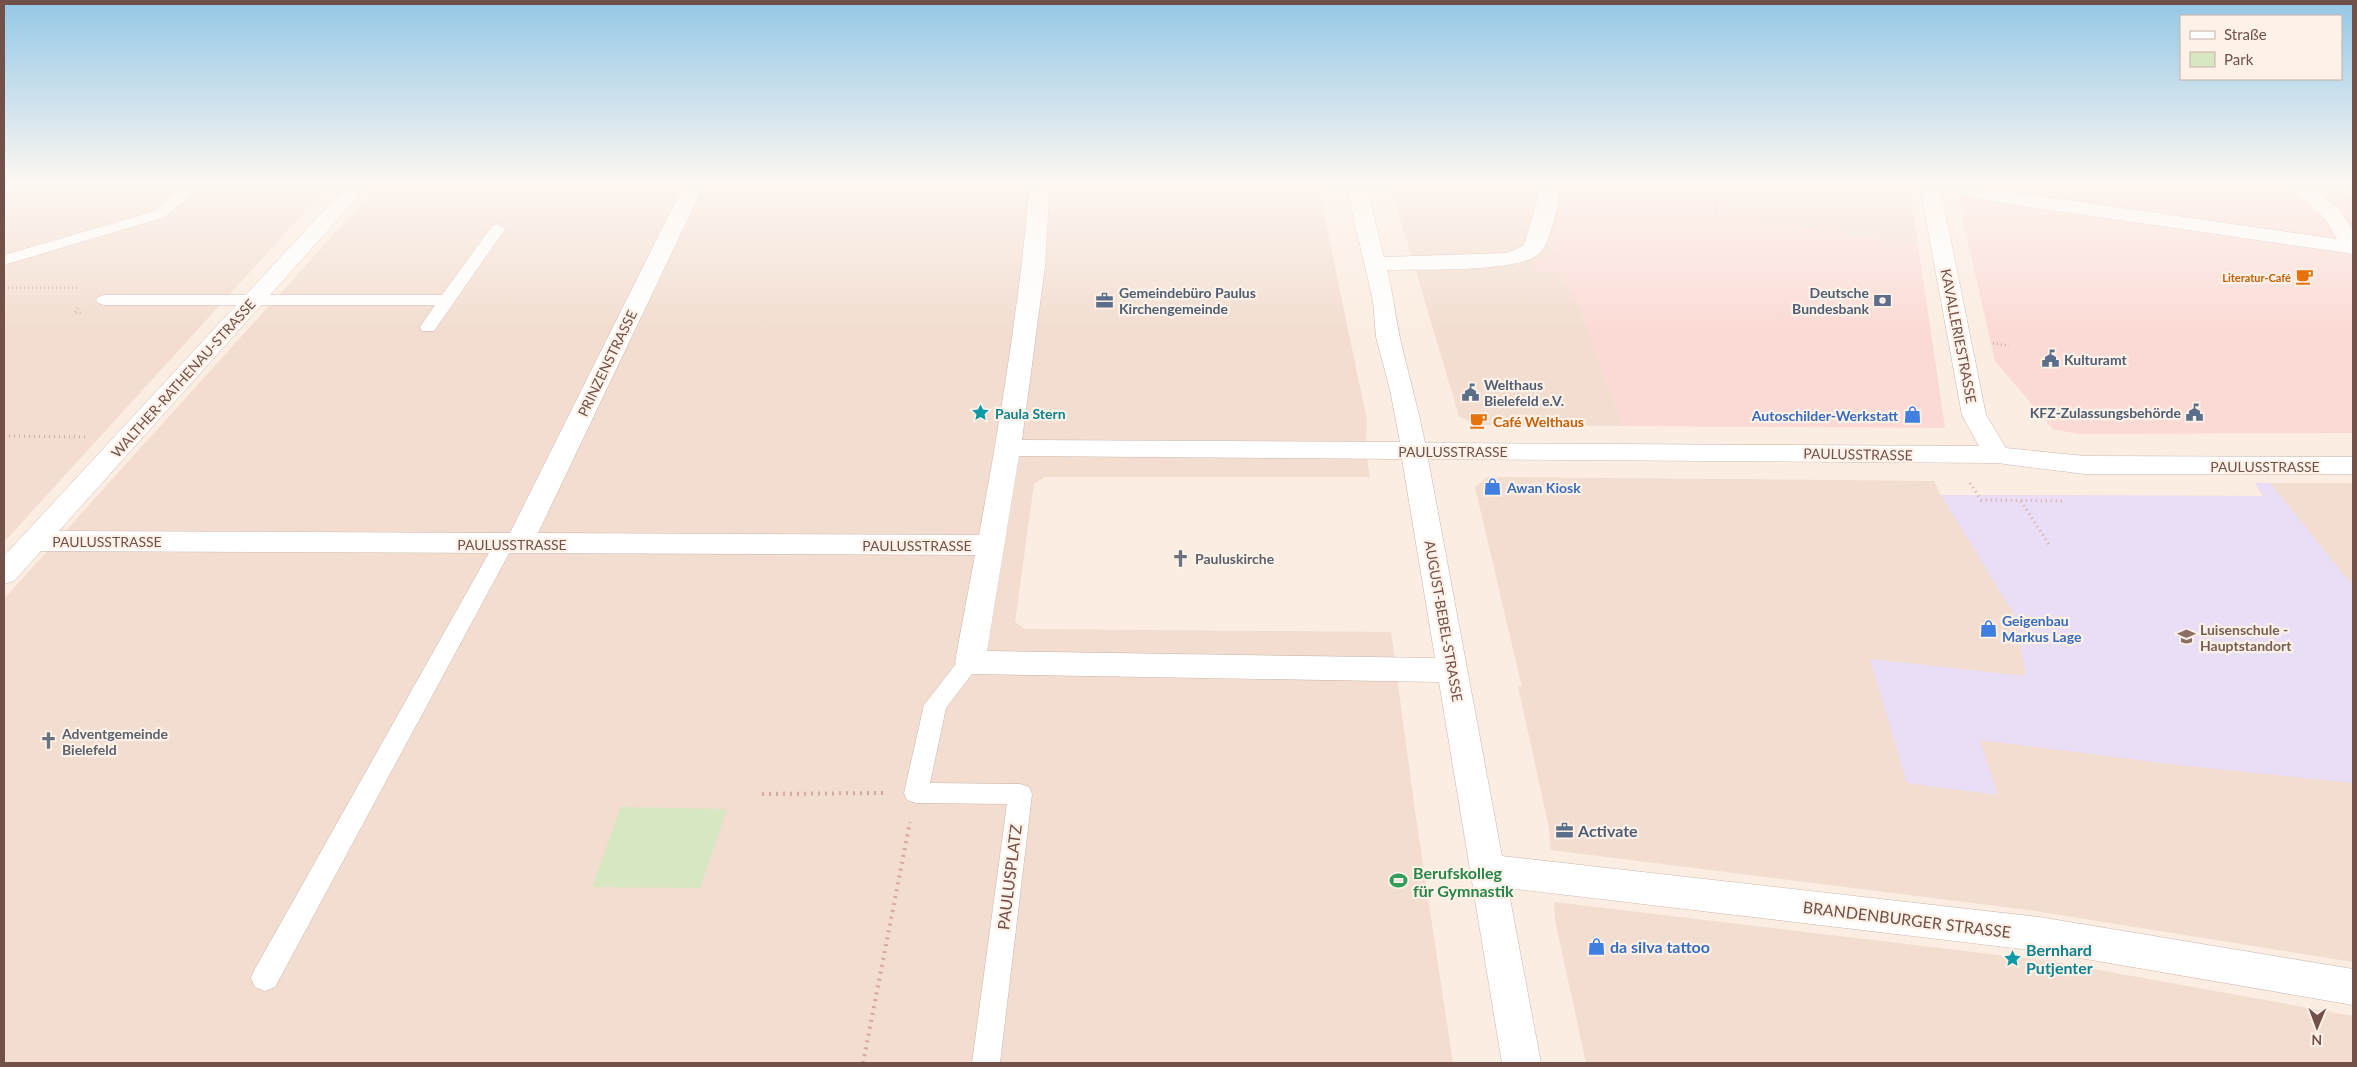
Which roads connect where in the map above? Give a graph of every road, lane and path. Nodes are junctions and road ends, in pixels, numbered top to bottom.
1 (103, 231) edge
2 (316, 231) edge
3 (496, 231) edge
4 (671, 231) edge
5 (1036, 231) edge
6 (1367, 231) edge
7 (1539, 231) edge
8 (1939, 231) edge
9 (2235, 231) edge
10 (2343, 231) edge
11 (2353, 248) edge
12 (4, 260) edge
13 (1375, 264) junction
14 (104, 300) dead end
15 (447, 300) junction
16 (252, 301) junction
17 (428, 327) dead end
18 (4, 436) edge
19 (128, 437) junction
20 (1008, 448) junction
21 (2353, 448) edge
22 (1414, 451) junction
23 (1997, 455) junction
24 (2353, 466) edge
25 (1981, 500) dead end
26 (2020, 501) junction
27 (2063, 501) dead end
28 (34, 541) junction
29 (511, 544) junction
30 (990, 545) junction
31 (2050, 546) dead end
32 (4, 574) edge
33 (970, 662) junction
34 (1452, 670) junction
35 (916, 793) junction
36 (762, 794) dead end
37 (1489, 870) junction
38 (265, 978) dead end
39 (2353, 987) edge
40 (863, 1063) edge
41 (986, 1063) edge
42 (1521, 1063) edge

1 - 12 lane
2 - 16 street, WALTHER-RATHENAU-STRASSE
3 - 15 lane
4 - 29 street, PRINZENSTRASSE
5 - 20 street
6 - 13 street, AUGUST-BEBEL-STRASSE
7 - 13 street
8 - 23 street, KAVALLERIESTRASSE
9 - 11 street
10 - 11 street
13 - 22 street, AUGUST-BEBEL-STRASSE
14 - 16 lane
15 - 16 lane
15 - 17 lane
16 - 19 street, WALTHER-RATHENAU-STRASSE
18 - 19 path
19 - 28 street, WALTHER-RATHENAU-STRASSE
20 - 22 street, PAULUSSTRASSE
20 - 30 street, PAULUSSTRASSE
21 - 23 street, PAULUSSTRASSE
22 - 23 street, PAULUSSTRASSE
22 - 34 street, AUGUST-BEBEL-STRASSE
23 - 24 street, PAULUSSTRASSE
25 - 26 path
26 - 27 path
26 - 31 path
28 - 29 street, PAULUSSTRASSE
28 - 32 street, WALTHER-RATHENAU-STRASSE
29 - 30 street, PAULUSSTRASSE
29 - 38 lane
30 - 33 street, PAULUSSTRASSE
33 - 34 street
33 - 35 lane
34 - 37 street, AUGUST-BEBEL-STRASSE
35 - 36 path
35 - 40 path
35 - 41 lane, PAULUSPLATZ
37 - 39 street, BRANDENBURGER STRASSE
37 - 42 street, AUGUST-BEBEL-STRASSE

